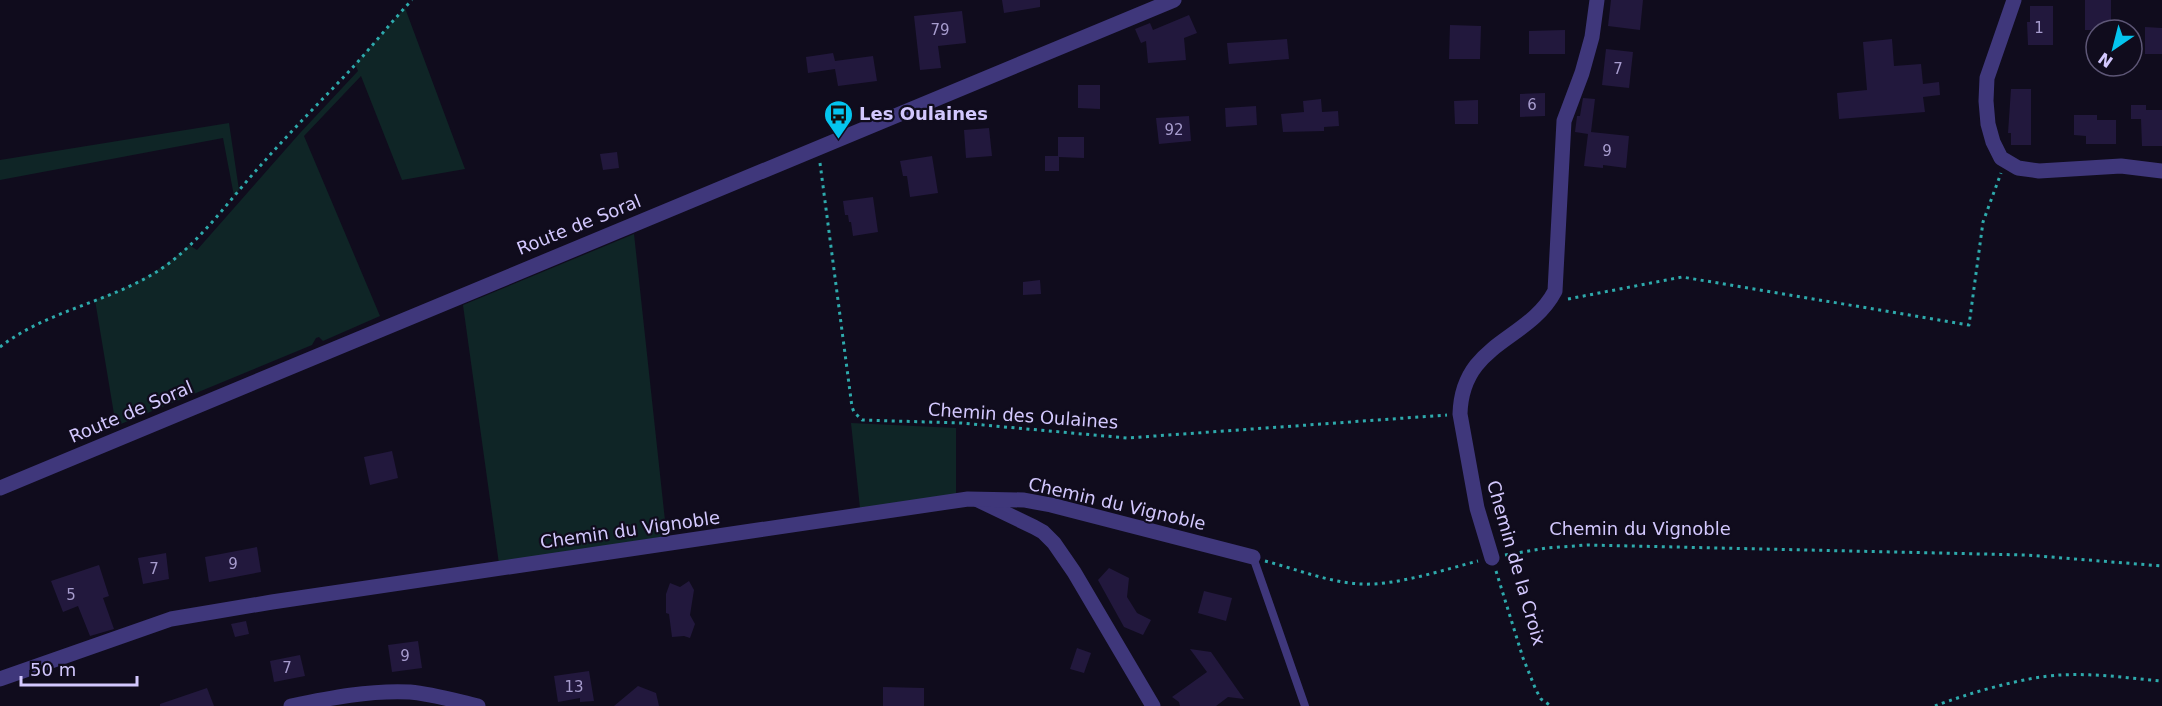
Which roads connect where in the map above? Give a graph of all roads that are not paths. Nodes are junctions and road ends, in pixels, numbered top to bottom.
1 (1174, 0) edge
2 (1597, 0) edge
3 (2014, 0) edge
4 (2162, 171) edge
5 (0, 488) edge
6 (974, 499) junction
7 (1253, 557) joint
8 (1492, 558) road end
9 (0, 679) edge
10 (291, 706) edge
11 (478, 706) edge
12 (1153, 706) edge
13 (1305, 706) edge

1 - 5 street, Route de Soral
2 - 8 street, Chemin de la Croix
3 - 4 street
6 - 7 street, Chemin du Vignoble
6 - 9 street, Chemin du Vignoble
6 - 12 street
7 - 13 lane
10 - 11 street

